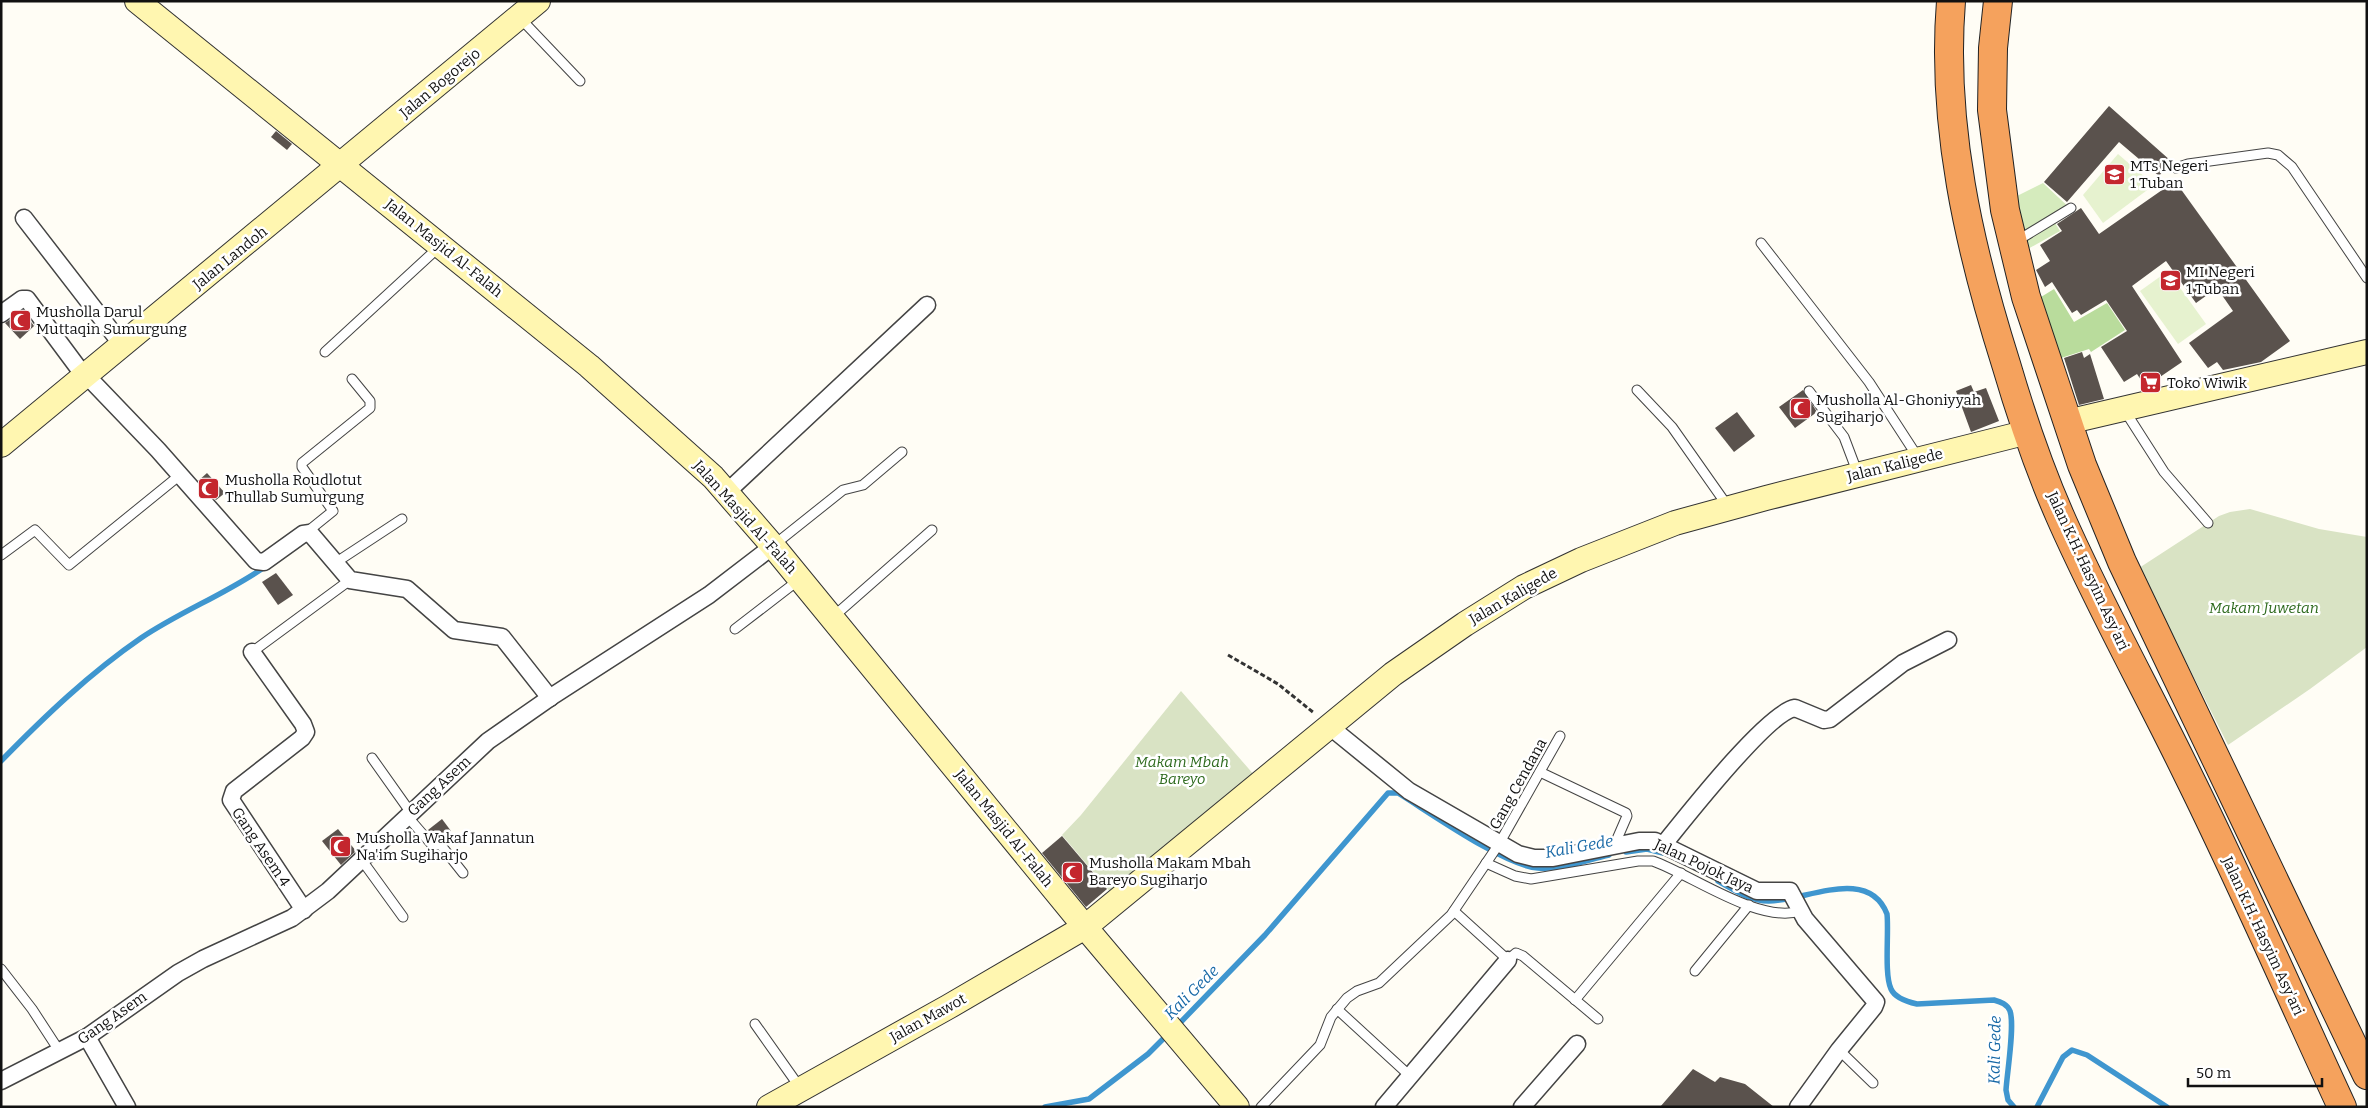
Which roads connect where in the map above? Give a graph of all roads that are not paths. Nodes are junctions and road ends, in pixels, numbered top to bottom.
1 (137, 1) edge
2 (538, 1) edge
3 (1951, 1) edge
4 (1998, 1) edge
5 (519, 17) junction
6 (580, 82) dead end
7 (342, 165) junction
8 (2176, 168) dead end
9 (2071, 208) dead end
10 (24, 218) dead end
11 (1761, 244) dead end
12 (2012, 244) junction
13 (441, 246) junction
14 (2367, 278) edge
15 (927, 305) dead end
16 (1, 314) edge
17 (123, 346) junction
18 (326, 352) dead end
19 (2367, 352) edge
20 (86, 376) junction
21 (352, 379) dead end
22 (1637, 390) dead end
23 (1809, 391) dead end
24 (2123, 408) junction
25 (2067, 422) junction
26 (2028, 432) junction
27 (1, 445) edge
28 (902, 452) dead end
29 (1920, 459) junction
30 (180, 475) junction
31 (1858, 475) junction
32 (727, 492) junction
33 (1729, 508) junction
34 (402, 519) dead end
35 (2208, 523) dead end
36 (932, 530) dead end
37 (308, 532) junction
38 (773, 546) junction
39 (1, 555) edge
40 (335, 563) junction
41 (800, 578) junction
42 (350, 580) junction
43 (2142, 605) junction
44 (832, 617) junction
45 (735, 629) dead end
46 (1948, 640) dead end
47 (252, 652) joint
48 (550, 698) junction
49 (1329, 726) junction
50 (1560, 736) dead end
51 (372, 758) dead end
52 (1540, 772) junction
53 (409, 814) junction
54 (2208, 818) junction
55 (1664, 844) junction
56 (1614, 846) junction
57 (1493, 853) junction
58 (361, 859) junction
59 (464, 873) dead end
60 (1681, 873) junction
61 (1797, 904) junction
62 (1749, 905) junction
63 (304, 910) junction
64 (1454, 911) junction
65 (403, 916) dead end
66 (1085, 927) junction
67 (1508, 960) junction
68 (1, 969) edge
69 (1695, 972) dead end
70 (1576, 1000) junction
71 (1336, 1009) junction
72 (1598, 1019) dead end
73 (754, 1024) dead end
74 (87, 1037) junction
75 (1577, 1044) dead end
76 (1839, 1050) junction
77 (60, 1052) junction
78 (2367, 1075) edge
79 (1410, 1076) junction
80 (1, 1081) edge
81 (1873, 1083) dead end
82 (798, 1094) junction
83 (1233, 1105) edge
84 (127, 1107) edge
85 (768, 1107) edge
86 (1261, 1107) edge
87 (1384, 1107) edge
88 (1522, 1107) edge
89 (1798, 1107) edge
90 (2342, 1107) edge

1 - 7 street, Jalan Masjid Al-Falah
2 - 5 street, Jalan Bogorejo
3 - 26 highway, Jalan K.H. Hasyim Asy'ari
4 - 12 highway
5 - 6 lane
5 - 7 street, Jalan Bogorejo
7 - 13 street, Jalan Masjid Al-Falah
7 - 17 street, Jalan Landoh
8 - 14 lane
9 - 12 lane
10 - 17 street
11 - 29 lane
12 - 25 highway
13 - 18 lane
13 - 32 street, Jalan Masjid Al-Falah
15 - 32 street
16 - 20 street
17 - 20 street, Jalan Landoh
19 - 24 street
20 - 27 street, Jalan Landoh
20 - 30 street
21 - 37 lane
22 - 33 lane
23 - 31 lane
24 - 25 street
24 - 35 lane
25 - 43 highway
26 - 29 street, Jalan Kaligede
26 - 54 highway, Jalan K.H. Hasyim Asy'ari
28 - 38 lane
29 - 31 street, Jalan Kaligede
30 - 37 street
30 - 39 lane
31 - 33 street, Jalan Kaligede
32 - 38 street, Jalan Masjid Al-Falah
33 - 49 street, Jalan Kaligede
34 - 40 lane
36 - 44 lane
37 - 40 street
38 - 41 street, Jalan Masjid Al-Falah
38 - 48 street, Gang Asem
40 - 42 street
41 - 44 street, Jalan Masjid Al-Falah
41 - 45 lane
42 - 47 lane
42 - 48 street
43 - 54 highway
43 - 78 highway
44 - 66 street, Jalan Masjid Al-Falah
46 - 55 street
47 - 63 street, Gang Asem 4
48 - 53 street, Gang Asem
49 - 57 street, Jalan Pojok Jaya
49 - 66 street, Jalan Kaligede
50 - 52 lane, Gang Cendana
51 - 53 lane
52 - 56 lane
52 - 57 lane, Gang Cendana
53 - 58 street, Gang Asem
53 - 59 lane
54 - 90 highway, Jalan K.H. Hasyim Asy'ari
55 - 56 street, Jalan Pojok Jaya
55 - 61 street, Jalan Pojok Jaya
56 - 57 street, Jalan Pojok Jaya
57 - 60 lane
57 - 64 lane, Gang Cendana
58 - 63 street, Gang Asem
58 - 65 lane
60 - 62 lane
60 - 70 lane
61 - 62 lane
61 - 76 street
62 - 69 lane
63 - 74 street, Gang Asem
64 - 67 lane
64 - 71 lane, Gang Cendana
66 - 82 street, Jalan Mawot
66 - 83 street, Jalan Masjid Al-Falah
67 - 70 lane
67 - 79 street
68 - 77 lane
70 - 72 lane
71 - 79 lane
71 - 86 lane
73 - 82 lane
74 - 77 street, Gang Asem
74 - 84 street
75 - 88 street
76 - 81 lane
76 - 89 street
77 - 80 street, Gang Asem
79 - 87 street
82 - 85 street, Jalan Mawot

